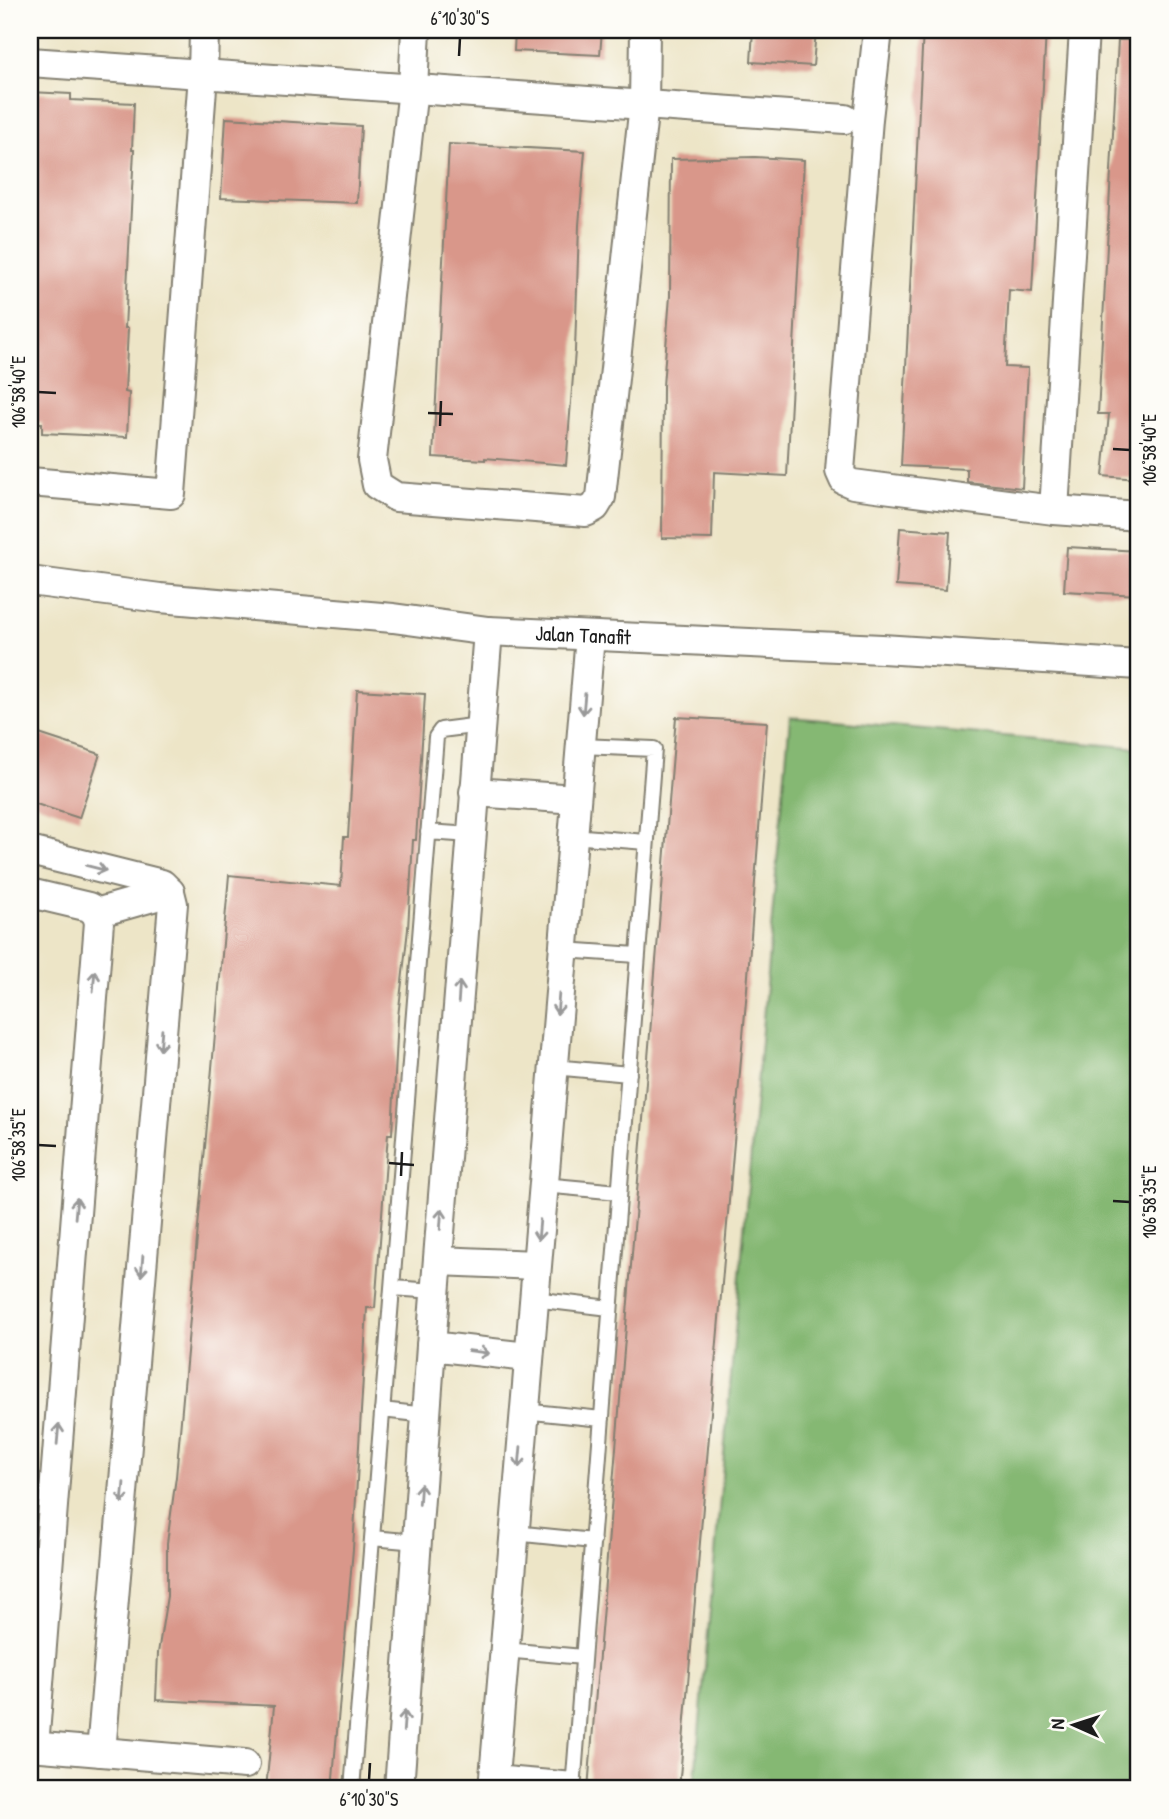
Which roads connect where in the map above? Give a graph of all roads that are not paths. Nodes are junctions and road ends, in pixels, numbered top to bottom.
1 (204, 30) edge
2 (416, 30) edge
3 (645, 30) edge
4 (878, 30) edge
5 (1084, 30) edge
6 (30, 62) edge
7 (203, 75) junction
8 (413, 89) junction
9 (644, 104) junction
10 (845, 119) dead end
11 (30, 482) edge
12 (1054, 510) junction
13 (1139, 516) edge
14 (30, 581) edge
15 (488, 631) junction
16 (590, 636) junction
17 (1139, 665) edge
18 (480, 725) junction
19 (580, 746) junction
20 (474, 792) junction
21 (576, 799) junction
22 (428, 832) junction
23 (471, 835) junction
24 (572, 836) junction
25 (646, 842) junction
26 (30, 851) edge
27 (170, 892) junction
28 (30, 893) edge
29 (96, 913) junction
30 (562, 950) junction
31 (638, 955) junction
32 (552, 1067) junction
33 (629, 1074) junction
34 (543, 1185) junction
35 (619, 1192) junction
36 (438, 1261) junction
37 (536, 1265) junction
38 (392, 1288) junction
39 (435, 1291) junction
40 (533, 1299) junction
41 (610, 1308) junction
42 (431, 1346) junction
43 (528, 1357) junction
44 (383, 1410) junction
45 (523, 1411) junction
46 (426, 1415) junction
47 (602, 1419) junction
48 (513, 1533) junction
49 (372, 1538) junction
50 (593, 1541) junction
51 (417, 1542) junction
52 (504, 1650) junction
53 (583, 1657) junction
54 (32, 1746) edge
55 (101, 1752) junction
56 (245, 1764) dead end
57 (493, 1781) edge
58 (574, 1785) edge
59 (352, 1789) edge
60 (399, 1789) edge

1 - 7 street
2 - 8 street
3 - 9 street
4 - 12 street
5 - 12 street
6 - 7 street
7 - 8 street
7 - 11 street
8 - 9 street
8 - 9 street
9 - 10 street
12 - 13 street
14 - 15 street, Jalan Tanafit
15 - 16 street, Jalan Tanafit
15 - 18 street
16 - 17 street, Jalan Tanafit
16 -> 19 street
18 - 20 street
18 - 22 lane
19 - 21 street
19 - 25 lane
20 - 21 street
20 - 23 street
21 - 24 street
22 - 23 lane
22 - 38 lane
36 -> 23 street
24 - 25 lane
24 - 30 street
25 - 31 lane
26 -> 27 street
27 - 29 street
27 -> 55 street
28 - 29 street
54 -> 29 street
30 - 31 lane
30 -> 32 street
31 - 33 lane
32 - 33 lane
32 - 34 street
33 - 35 lane
34 - 35 lane
34 -> 37 street
35 - 41 lane
36 - 37 street
36 - 39 street
37 - 40 street
38 - 39 lane
38 - 44 lane
39 - 42 street
40 - 41 lane
40 - 43 street
41 - 47 lane
42 -> 43 street
42 - 46 street
43 - 45 street
44 - 46 lane
44 - 49 lane
45 - 47 lane
45 -> 48 street
51 -> 46 street
47 - 50 lane
48 - 50 lane
48 - 52 street
49 - 51 lane
49 - 59 lane
50 - 53 lane
60 -> 51 street
52 - 53 lane
52 - 57 street
53 - 58 lane
54 - 55 street
55 - 56 street
57 - 58 lane

